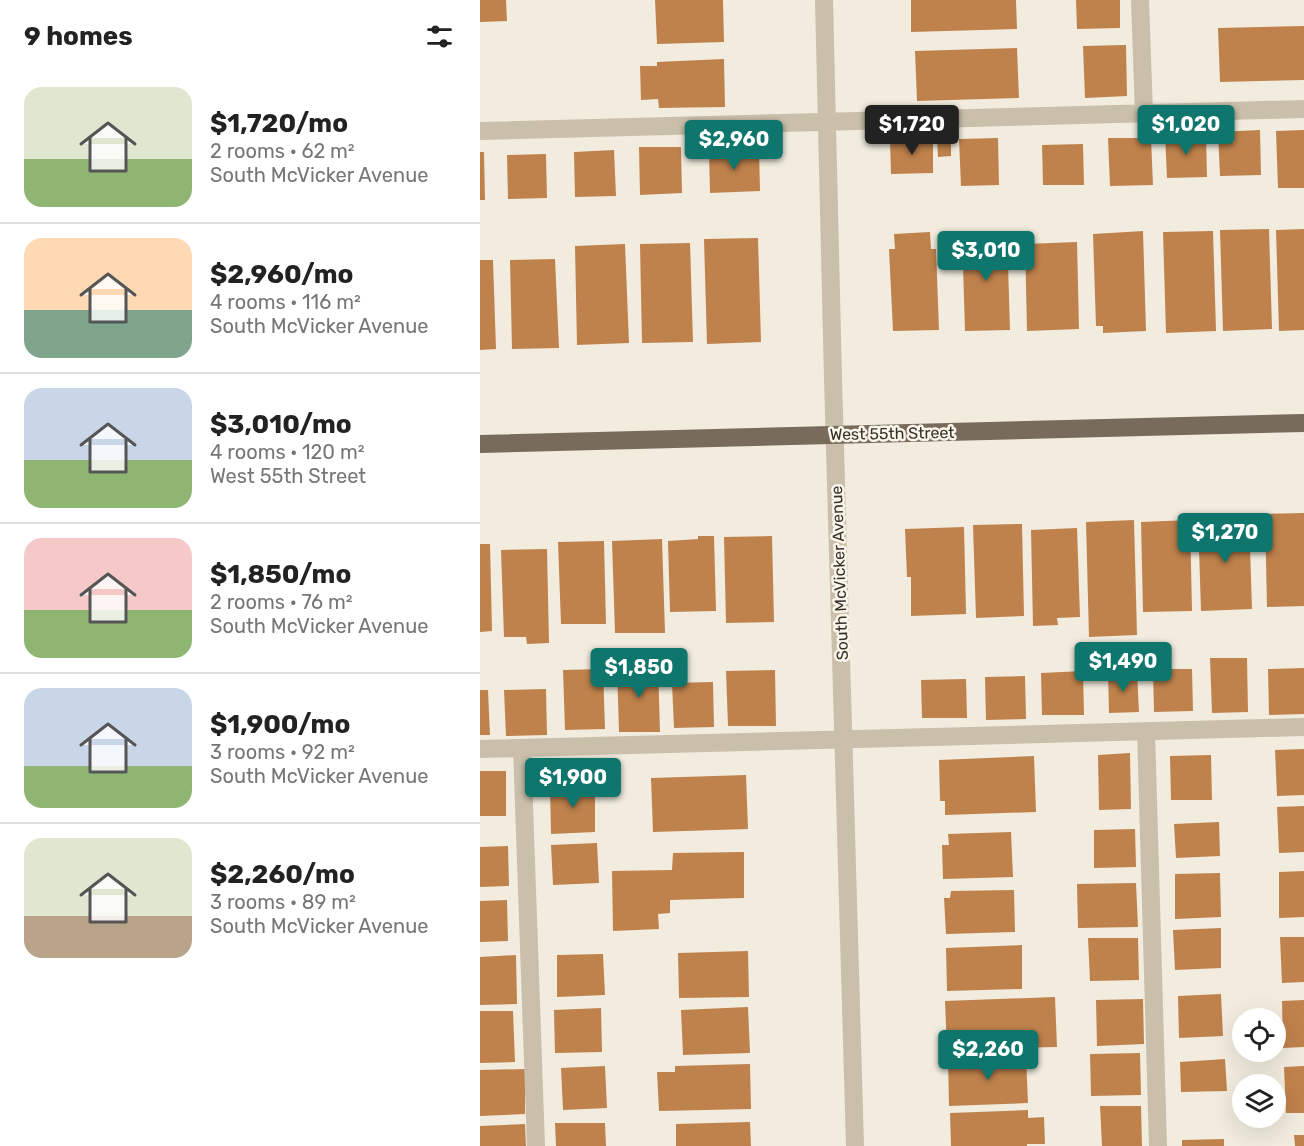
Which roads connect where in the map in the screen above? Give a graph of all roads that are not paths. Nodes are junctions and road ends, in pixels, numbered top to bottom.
1 (824, 0) edge
2 (1140, 0) edge
3 (1304, 109) edge
4 (1144, 113) junction
5 (827, 121) junction
6 (480, 131) edge
7 (1304, 423) edge
8 (835, 434) junction
9 (480, 444) edge
10 (1304, 727) edge
11 (1146, 731) junction
12 (843, 739) junction
13 (522, 748) junction
14 (480, 749) edge
15 (536, 1146) edge
16 (855, 1146) edge
17 (1158, 1146) edge

1 - 5 street, South McVicker Avenue
2 - 4 street
3 - 4 street
4 - 5 street
5 - 6 street
5 - 8 street, South McVicker Avenue
7 - 8 main road, West 55th Street
8 - 9 main road, West 55th Street
8 - 12 street, South McVicker Avenue
10 - 11 street
11 - 12 street
11 - 17 street
12 - 13 street
12 - 16 street, South McVicker Avenue
13 - 14 street
13 - 15 street

